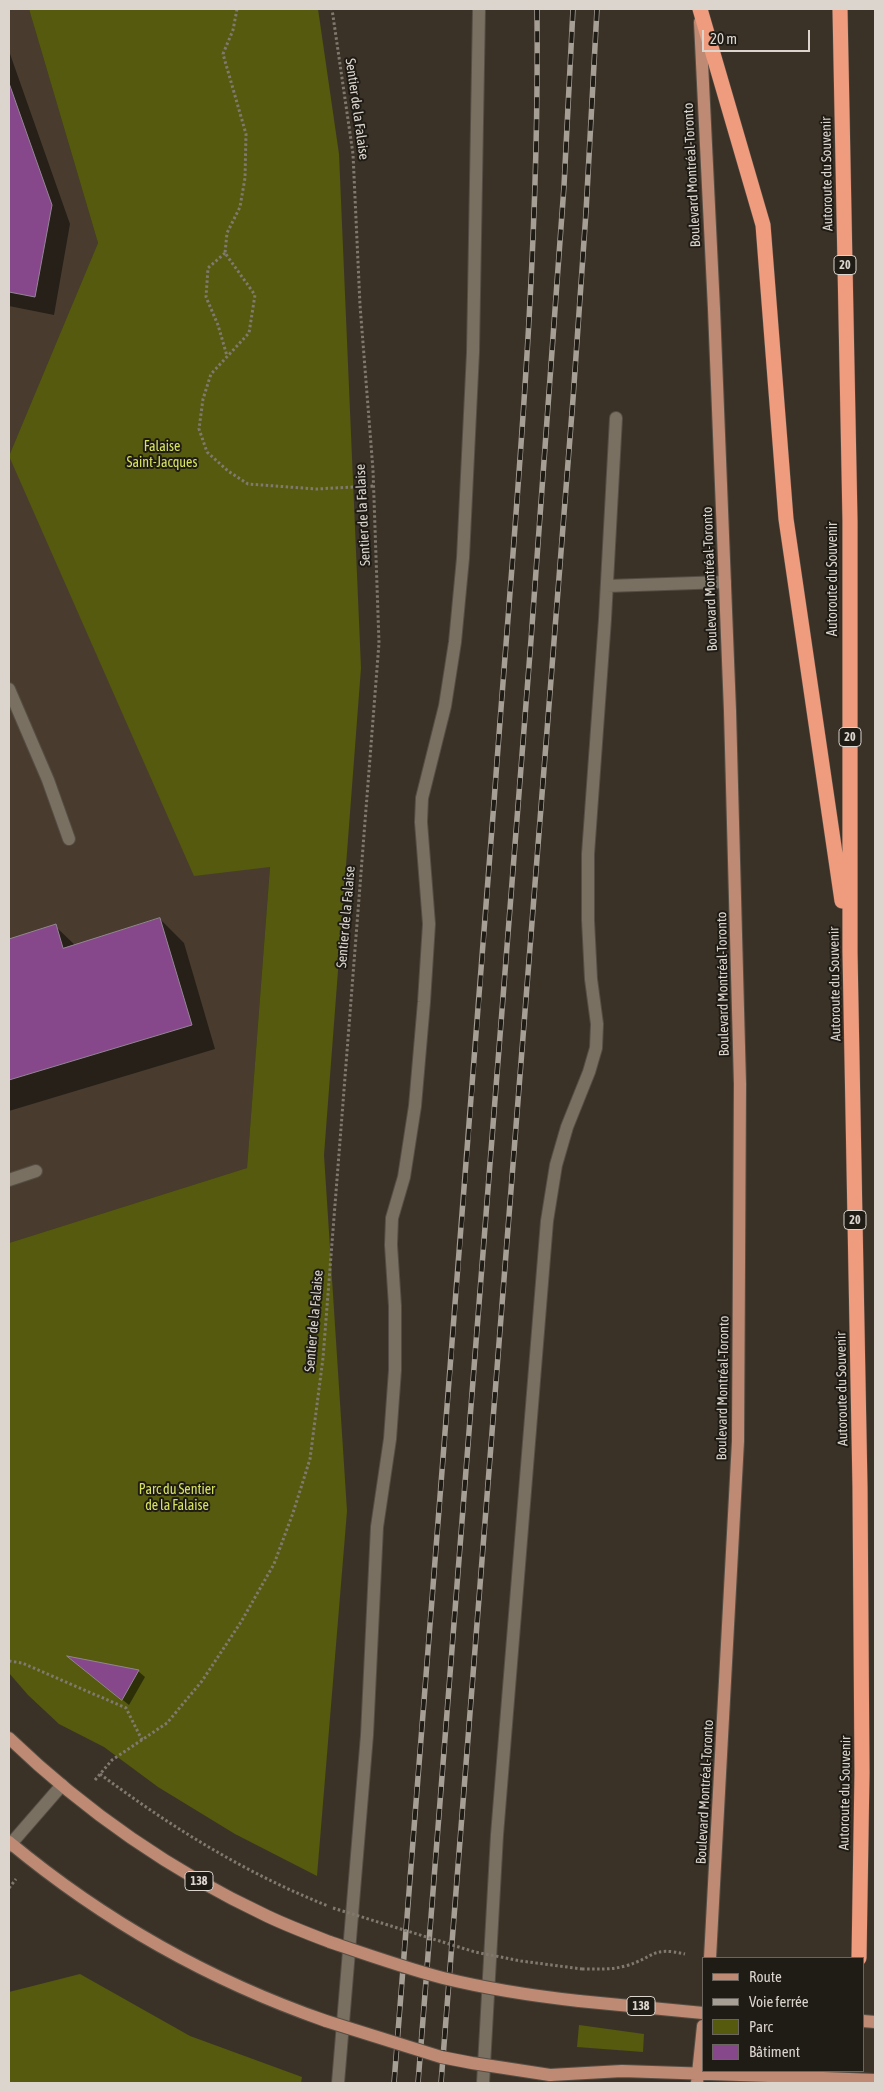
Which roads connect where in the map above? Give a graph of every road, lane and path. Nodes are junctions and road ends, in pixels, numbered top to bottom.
1 (237, 9) edge
2 (332, 9) edge
3 (479, 9) edge
4 (700, 9) edge
5 (840, 9) edge
6 (225, 253) junction
7 (227, 357) junction
8 (616, 418) dead end
9 (373, 486) junction
10 (725, 582) junction
11 (607, 586) junction
12 (9, 689) edge
13 (69, 839) dead end
14 (850, 952) junction
15 (36, 1171) dead end
16 (9, 1180) edge
17 (9, 1661) edge
18 (9, 1738) edge
19 (142, 1740) junction
20 (100, 1774) junction
21 (96, 1779) dead end
22 (62, 1786) junction
23 (9, 1844) edge
24 (667, 1950) dead end
25 (710, 1957) edge
26 (859, 1957) edge
27 (702, 2013) edge
28 (702, 2035) edge
29 (550, 2075) junction
30 (697, 2079) edge
31 (875, 2080) edge
32 (338, 2083) edge
33 (483, 2083) edge
34 (564, 2083) edge

1 - 6 path
2 - 9 path, Sentier de la Falaise
3 - 32 street
4 - 10 main road, Boulevard Montréal-Toronto
4 - 14 highway
5 - 14 highway, Autoroute du Souvenir / 20
6 - 7 path
6 - 7 path
7 - 9 path
8 - 11 street
9 - 19 path, Sentier de la Falaise
10 - 11 street
10 - 25 main road, Boulevard Montréal-Toronto
11 - 33 street
12 - 13 street
14 - 26 highway, Autoroute du Souvenir / 20
15 - 16 street
17 - 19 path
18 - 22 main road, 138
19 - 20 path, Sentier de la Falaise
20 - 21 path, Sentier de la Falaise
20 - 24 path, bridge
22 - 23 street
22 - 27 main road, 138, bridge
23 - 29 main road, bridge
28 - 30 main road
29 - 30 main road
29 - 34 main road
30 - 31 main road, bridge

